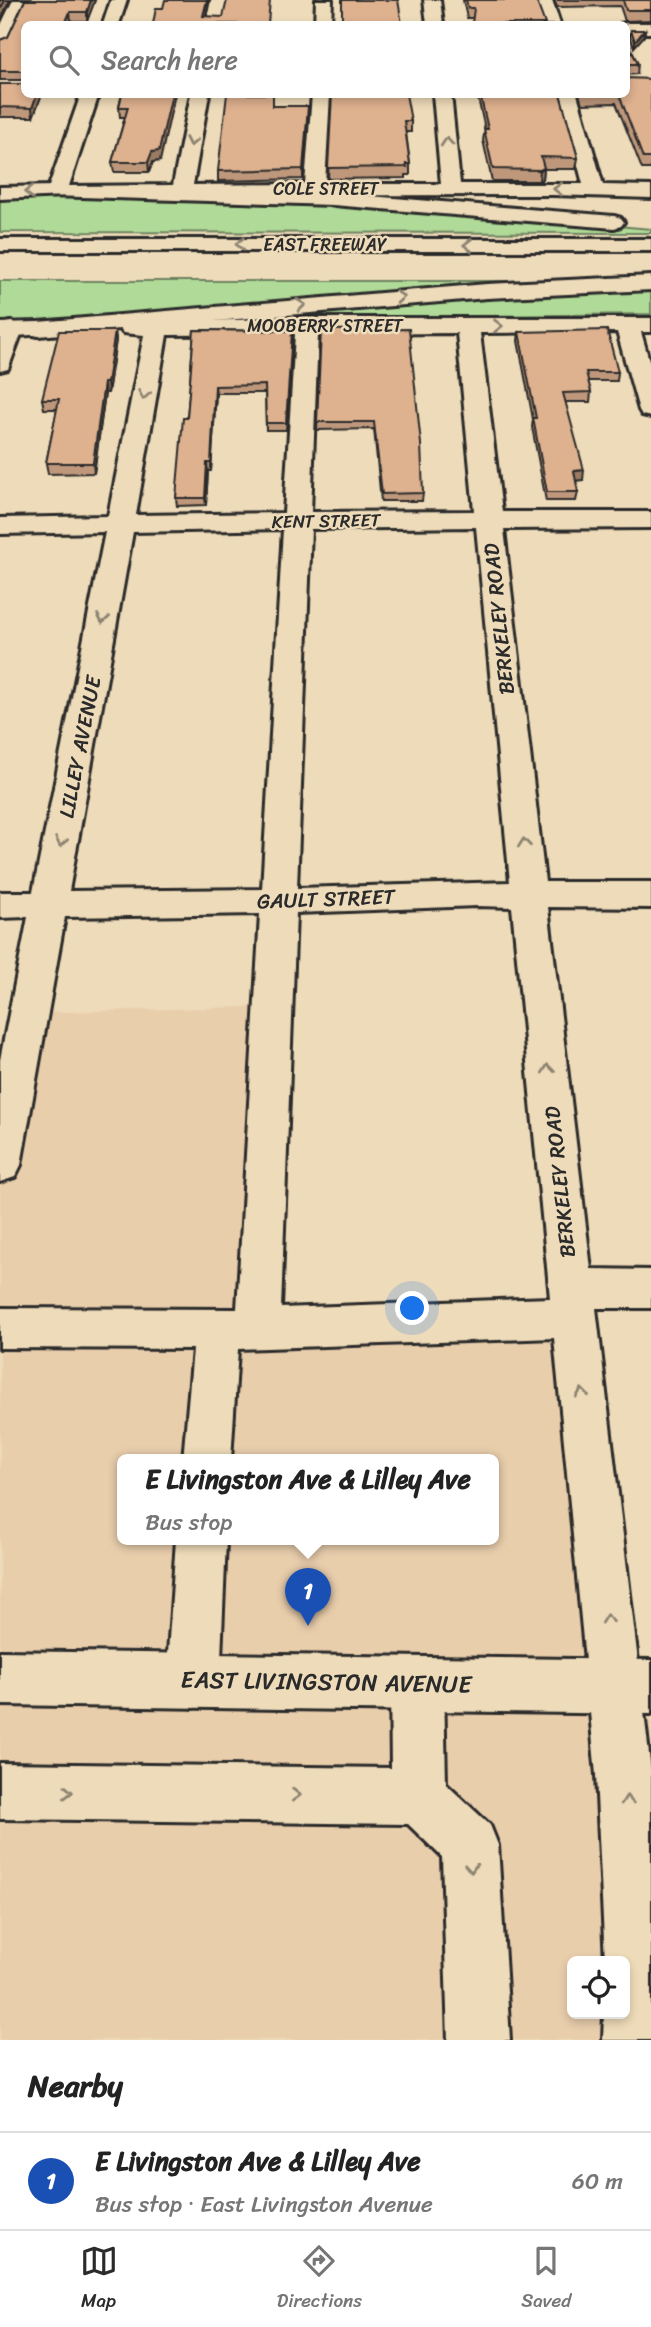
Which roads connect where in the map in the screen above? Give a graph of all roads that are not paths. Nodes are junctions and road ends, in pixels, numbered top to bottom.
1 (21, 0) edge
2 (119, 0) edge
3 (219, 0) edge
4 (324, 0) edge
5 (432, 0) edge
6 (544, 0) edge
7 (112, 21) edge
8 (215, 21) edge
9 (323, 21) edge
10 (435, 21) edge
11 (551, 21) edge
12 (630, 28) edge
13 (651, 28) edge
14 (0, 44) edge
15 (89, 98) edge
16 (199, 98) edge
17 (321, 98) edge
18 (442, 98) edge
19 (569, 98) edge
20 (182, 189) junction
21 (315, 189) junction
22 (451, 189) junction
23 (595, 190) junction
24 (0, 192) edge
25 (57, 192) junction
26 (651, 192) edge
27 (638, 224) dead end
28 (0, 245) edge
29 (651, 245) edge
30 (549, 267) dead end
31 (651, 267) edge
32 (651, 283) edge
33 (306, 325) junction
34 (639, 325) edge
35 (468, 326) junction
36 (157, 328) junction
37 (38, 329) junction
38 (6, 330) edge
39 (0, 364) edge
40 (651, 410) edge
41 (488, 520) junction
42 (651, 520) edge
43 (297, 521) junction
44 (120, 524) junction
45 (0, 526) edge
46 (529, 894) junction
47 (651, 895) edge
48 (279, 901) junction
49 (50, 904) junction
50 (0, 905) edge
51 (0, 1165) edge
52 (651, 1289) edge
53 (573, 1303) junction
54 (0, 1328) edge
55 (238, 1329) junction
56 (208, 1454) edge
57 (201, 1545) edge
58 (0, 1678) edge
59 (192, 1681) junction
60 (417, 1684) junction
61 (632, 1687) edge
62 (0, 1791) edge
63 (419, 1796) junction
64 (479, 2040) edge
65 (634, 2040) edge

1 - 14 main road
2 - 7 main road
3 - 8 main road
4 - 9 main road
5 - 10 main road
6 - 11 main road
12 - 13 main road
15 - 25 main road
16 -> 20 main road
17 - 21 main road
22 -> 18 main road
19 - 23 main road
20 - 21 main road, COLE STREET
20 - 25 main road, COLE STREET
21 - 22 main road, COLE STREET
23 -> 22 main road, COLE STREET
23 - 26 main road, COLE STREET
25 -> 24 main road, COLE STREET
25 - 27 main road
29 -> 28 main road, EAST FREEWAY
30 - 31 main road
37 -> 32 main road
33 - 35 main road, MOOBERRY STREET
33 - 36 main road, MOOBERRY STREET
33 - 43 main road
35 -> 34 main road, MOOBERRY STREET
34 - 40 main road
35 - 41 main road, BERKELEY ROAD
36 - 37 main road, MOOBERRY STREET
36 -> 44 main road, LILLEY AVENUE
37 - 38 main road, MOOBERRY STREET
38 - 39 main road
41 - 42 main road, KENT STREET
41 - 43 main road, KENT STREET
46 -> 41 main road, BERKELEY ROAD
43 - 44 main road, KENT STREET
43 - 48 main road
44 - 45 main road, KENT STREET
44 -> 49 main road, LILLEY AVENUE
46 - 47 main road, GAULT STREET
46 - 48 main road, GAULT STREET
53 -> 46 main road, BERKELEY ROAD
48 - 49 main road, GAULT STREET
48 - 55 main road
49 - 50 main road, GAULT STREET
49 - 51 main road, LILLEY AVENUE
52 - 53 main road
53 - 55 main road
61 -> 53 main road, BERKELEY ROAD
54 - 55 main road
55 - 56 main road
57 - 59 main road
58 - 59 main road, EAST LIVINGSTON AVENUE
59 - 60 main road, EAST LIVINGSTON AVENUE
60 - 61 main road, EAST LIVINGSTON AVENUE
60 - 63 main road
65 -> 61 main road, BERKELEY ROAD
62 -> 63 main road
63 -> 64 main road

